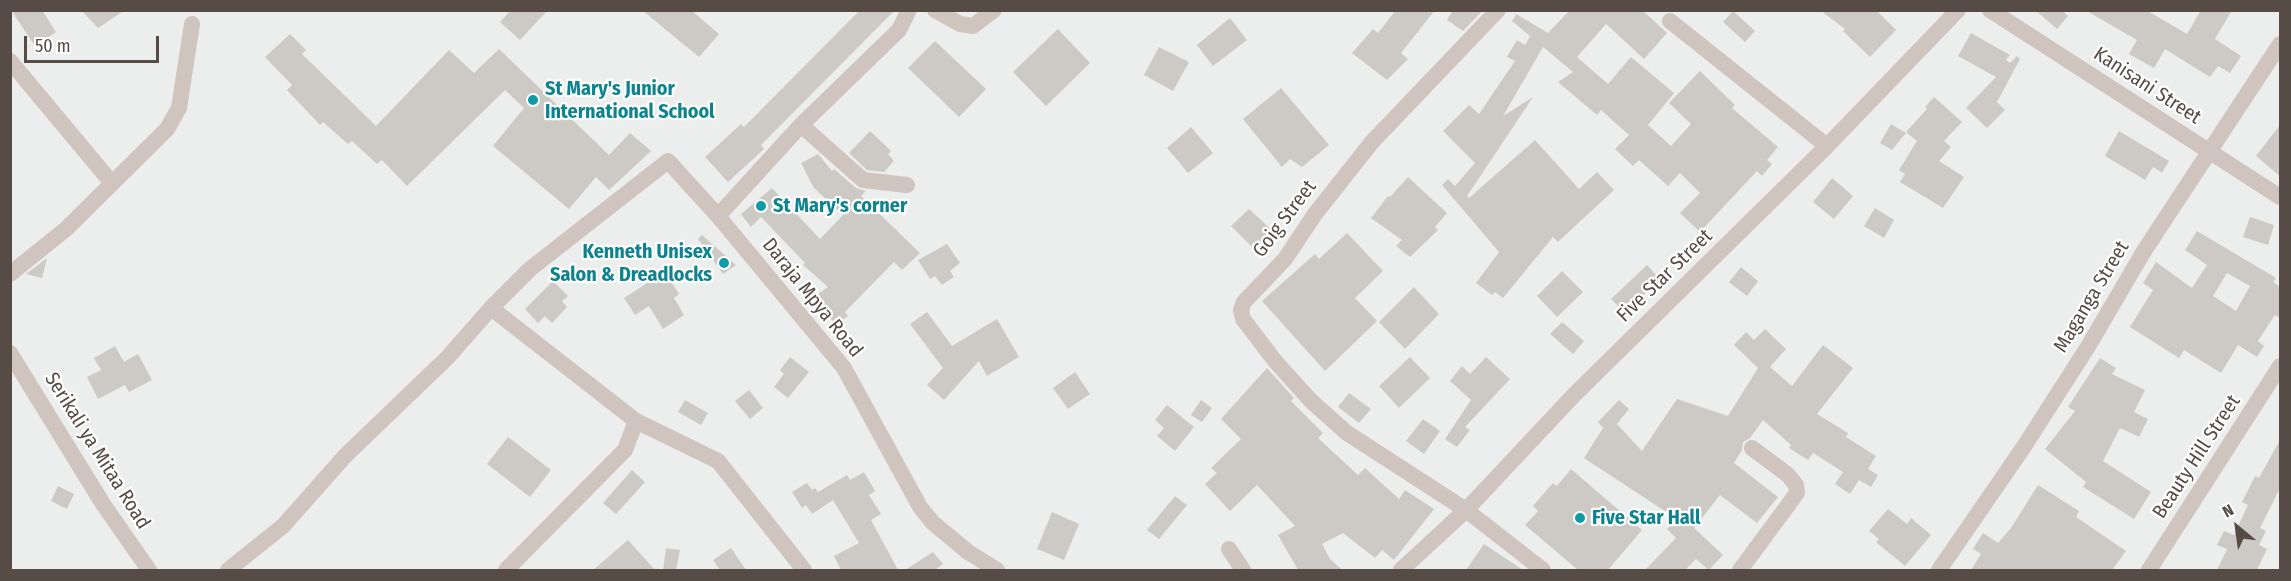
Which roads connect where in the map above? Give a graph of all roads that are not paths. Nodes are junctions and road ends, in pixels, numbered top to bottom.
1 (909, 10) edge
2 (935, 10) edge
3 (994, 10) edge
4 (1498, 10) edge
5 (1990, 10) edge
6 (1951, 13) edge
7 (1671, 21) dead end
8 (192, 24) dead end
9 (2280, 44) edge
10 (10, 61) edge
11 (801, 125) junction
12 (1827, 146) junction
13 (2211, 152) junction
14 (111, 182) junction
15 (907, 186) dead end
16 (2280, 197) edge
17 (718, 216) junction
18 (10, 274) edge
19 (491, 308) junction
20 (10, 353) edge
21 (2280, 366) edge
22 (636, 421) junction
23 (1752, 448) dead end
24 (1466, 510) junction
25 (1229, 549) dead end
26 (149, 570) edge
27 (228, 570) edge
28 (506, 570) edge
29 (804, 570) edge
30 (997, 570) edge
31 (1243, 570) edge
32 (1401, 570) edge
33 (1543, 570) edge
34 (1740, 570) edge
35 (1939, 570) edge
36 (2149, 570) edge

1 - 11 street
2 - 3 street
4 - 24 street, Goig Street
5 - 13 street, Kanisani Street
6 - 12 street, Five Star Street
7 - 12 street
8 - 14 street
9 - 13 street, Maganga Street
10 - 14 street
11 - 15 street
11 - 17 street
12 - 24 street, Five Star Street
13 - 16 street, Kanisani Street
13 - 35 street, Maganga Street
14 - 18 street
17 - 19 street, Daraja Mpya Road
17 - 30 street, Daraja Mpya Road
19 - 22 street
19 - 27 street
20 - 26 street, Serikali ya Mitaa Road
21 - 36 street, Beauty Hill Street
22 - 28 street
22 - 29 street
23 - 34 street
24 - 32 street, Five Star Street
24 - 33 street
25 - 31 street

